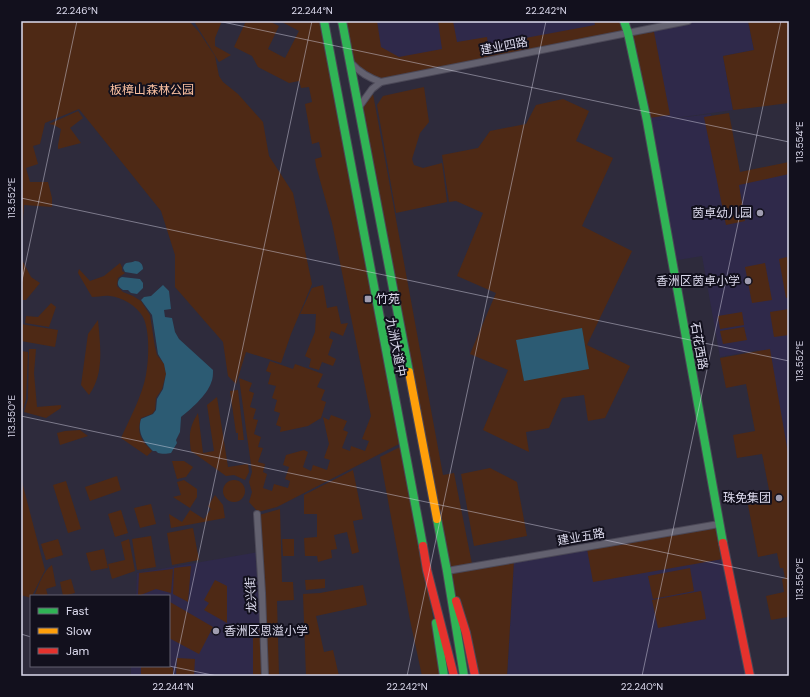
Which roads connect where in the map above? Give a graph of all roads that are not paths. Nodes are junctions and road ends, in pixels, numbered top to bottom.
1 (324, 21) edge
2 (342, 21) edge
3 (624, 21) edge
4 (688, 21) edge
5 (628, 33) junction
6 (350, 62) junction
7 (382, 82) junction
8 (359, 107) junction
9 (257, 514) dead end
10 (718, 524) junction
11 (427, 570) junction
12 (447, 571) junction
13 (264, 676) edge
14 (444, 676) edge
15 (454, 676) edge
16 (464, 676) edge
17 (475, 676) edge
18 (750, 676) edge

1 - 11 main road, 九洲大道中
2 - 6 main road, 九洲大道中
3 - 5 main road, 石花西路
4 - 5 street, 建业四路
5 - 7 street, 建业四路
5 - 10 main road, 石花西路
6 - 7 street
6 - 8 main road, 九洲大道中
7 - 8 street
8 - 12 main road, 九洲大道中
9 - 13 street, 龙兴街
10 - 12 street, 建业五路
10 - 18 main road, 石花西路
11 - 14 main road
11 - 15 main road, 九洲大道中
12 - 16 main road, 九洲大道中
12 - 17 main road

